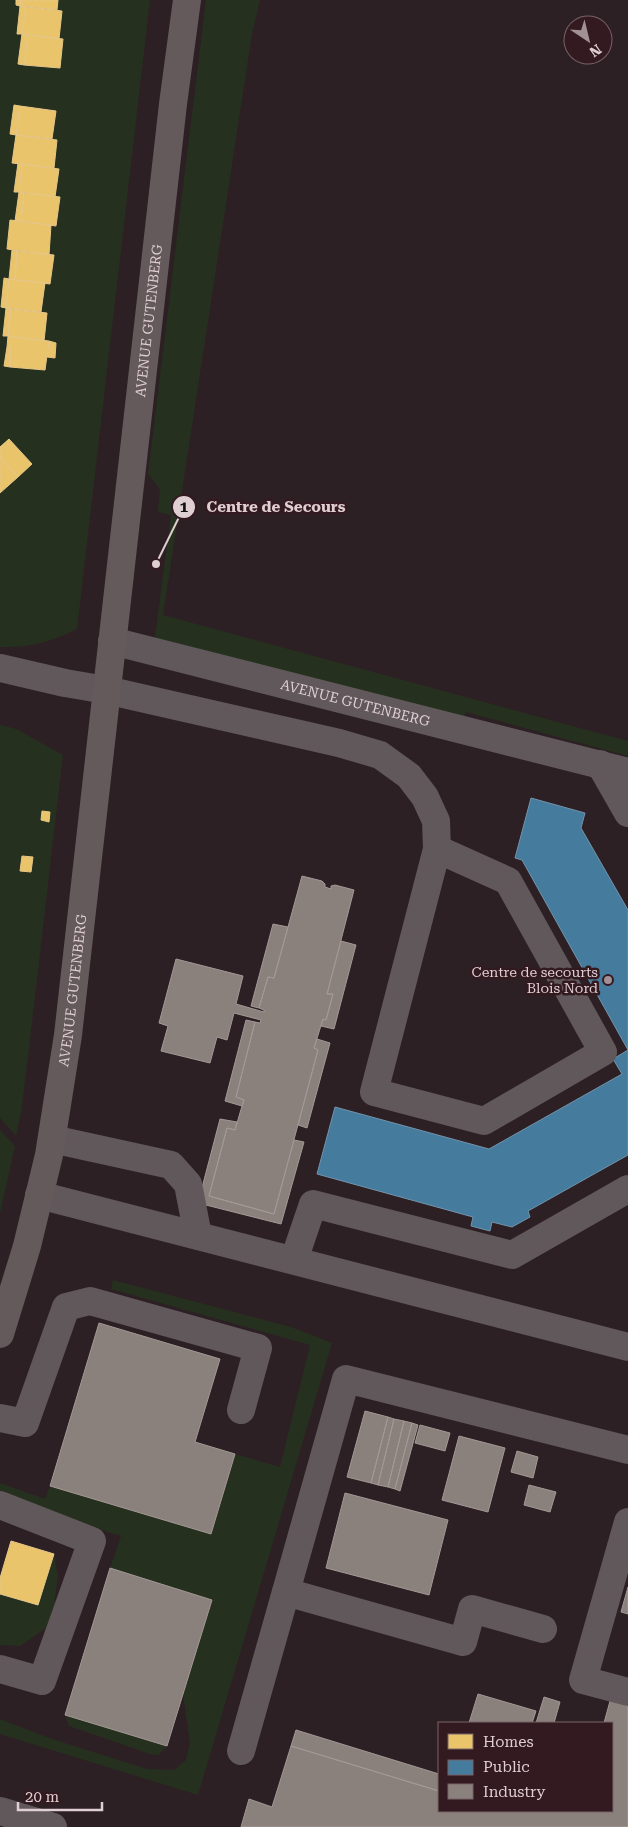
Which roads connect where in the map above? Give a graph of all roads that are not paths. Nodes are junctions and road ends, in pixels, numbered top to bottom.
1 (187, 0) edge
2 (112, 640) junction
3 (0, 668) edge
4 (106, 690) junction
5 (614, 768) edge
6 (628, 813) edge
7 (437, 849) junction
8 (52, 1139) junction
9 (628, 1189) edge
10 (39, 1195) junction
11 (198, 1236) junction
12 (294, 1260) junction
13 (0, 1334) edge
14 (628, 1347) edge
15 (241, 1410) dead end
16 (0, 1418) edge
17 (628, 1450) edge
18 (0, 1505) edge
19 (628, 1522) edge
20 (286, 1592) junction
21 (543, 1629) dead end
22 (0, 1669) edge
23 (628, 1692) edge
24 (241, 1751) dead end
25 (0, 1811) edge
26 (53, 1827) edge

1 - 2 main road, AVENUE GUTENBERG
2 - 4 main road, AVENUE GUTENBERG
2 - 5 street, AVENUE GUTENBERG
3 - 4 street
4 - 7 street
4 - 8 main road, AVENUE GUTENBERG
5 - 6 street, AVENUE GUTENBERG
7 - 7 street
8 - 10 main road, AVENUE GUTENBERG
8 - 11 street
9 - 12 street
10 - 11 street
10 - 13 main road, AVENUE GUTENBERG
11 - 12 street
12 - 14 street
15 - 16 street
17 - 20 street
18 - 22 street
19 - 23 street
20 - 21 street
20 - 24 street
25 - 26 street

